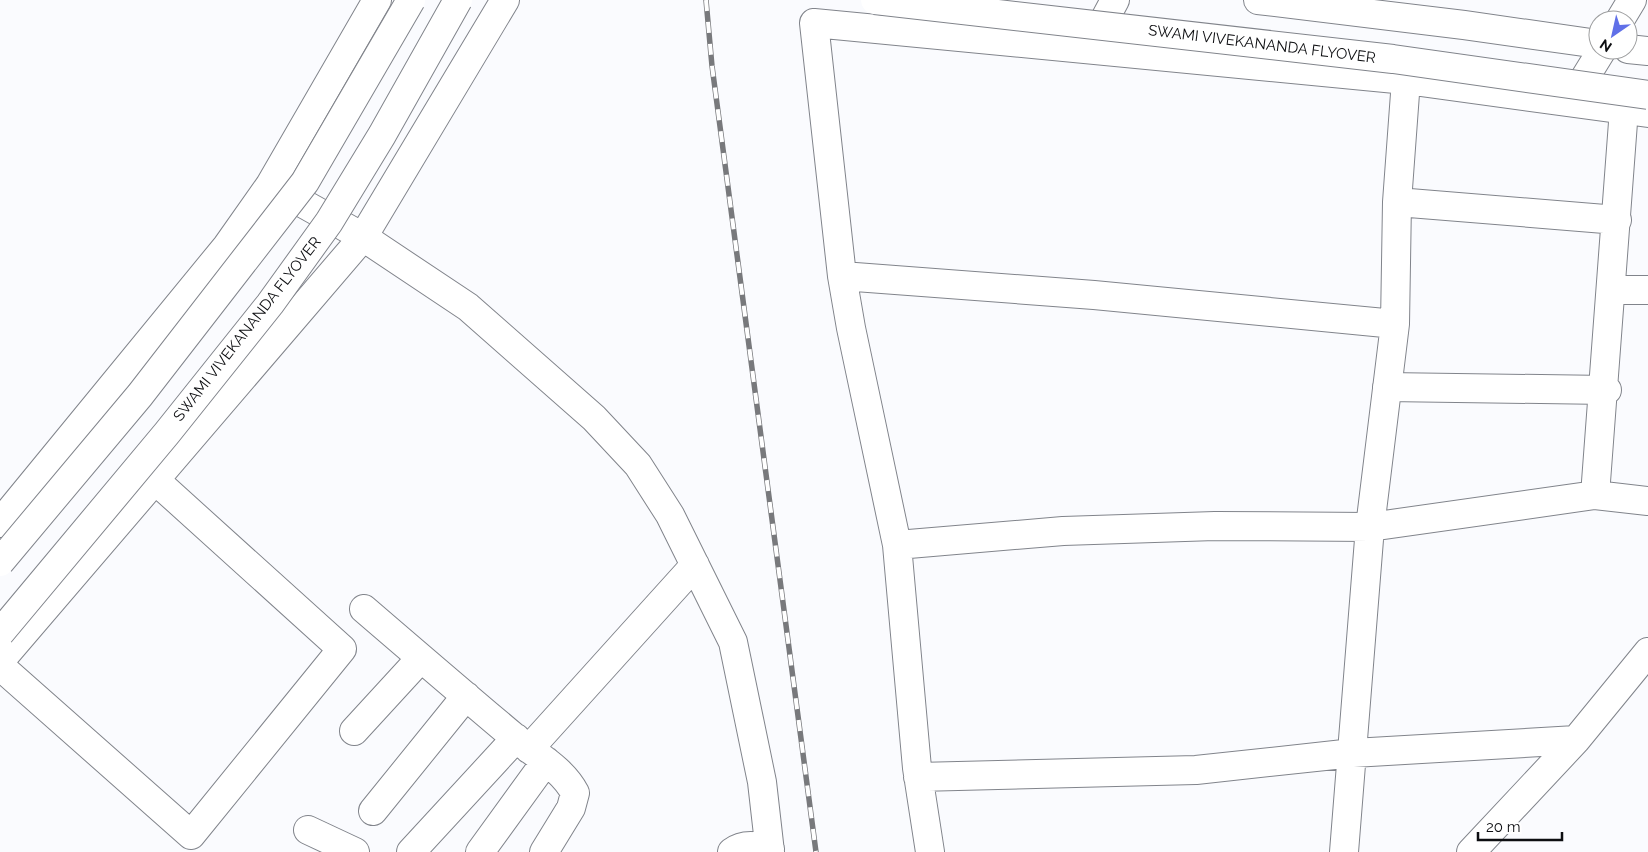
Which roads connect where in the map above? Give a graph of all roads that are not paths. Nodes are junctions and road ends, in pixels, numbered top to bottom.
1 (377, 0) edge
2 (411, 0) edge
3 (458, 0) edge
4 (505, 0) edge
5 (874, 0) edge
6 (1115, 0) edge
7 (1258, 0) edge
8 (1588, 43) edge
9 (1089, 49) junction
10 (1596, 60) edge
11 (1406, 80) junction
12 (1648, 95) edge
13 (1570, 102) junction
14 (1636, 111) edge
15 (270, 186) junction
16 (1397, 202) junction
17 (1617, 220) junction
18 (362, 237) junction
19 (842, 276) junction
20 (1611, 290) junction
21 (1648, 290) edge
22 (1394, 324) junction
23 (1387, 387) junction
24 (1605, 390) junction
25 (155, 480) junction
26 (1595, 495) junction
27 (1648, 501) edge
28 (0, 523) edge
29 (1370, 527) junction
30 (897, 545) junction
31 (0, 562) edge
32 (695, 565) junction
33 (364, 609) dead end
34 (0, 633) edge
35 (1648, 652) edge
36 (421, 658) junction
37 (0, 661) edge
38 (0, 666) edge
39 (466, 696) junction
40 (354, 731) dead end
41 (1576, 740) junction
42 (530, 750) junction
43 (1353, 753) junction
44 (918, 777) junction
45 (373, 811) dead end
46 (308, 830) dead end
47 (770, 851) edge
48 (355, 852) edge
49 (411, 852) edge
50 (480, 852) edge
51 (544, 852) edge
52 (732, 852) edge
53 (930, 852) edge
54 (1344, 852) edge
55 (1471, 852) edge

1 - 15 street
2 - 31 street, bridge
3 - 34 street, SWAMI VIVEKANANDA FLYOVER, bridge
4 - 18 street
5 - 12 street, SWAMI VIVEKANANDA FLYOVER, bridge
6 - 9 street
7 - 8 street
9 - 11 street
9 - 19 street
10 - 13 street
11 - 13 street
11 - 16 street
13 - 14 street
14 - 17 street
15 - 18 street
15 - 28 street
16 - 17 street
16 - 22 street
17 - 20 street
18 - 25 street
18 - 32 street
19 - 22 street
19 - 30 street
20 - 21 street
20 - 24 street
22 - 23 street
23 - 24 street
23 - 29 street
24 - 26 street
25 - 37 street
25 - 38 street
26 - 27 street
26 - 29 street
29 - 30 street
29 - 43 street
30 - 44 street
32 - 42 street
32 - 47 street
33 - 36 street
35 - 41 street
36 - 39 street
36 - 40 street
39 - 42 street
39 - 45 street
41 - 43 street
41 - 55 street
42 - 49 street
42 - 50 street
42 - 51 street
43 - 44 street
43 - 54 street
44 - 53 street
46 - 48 street
47 - 52 street

